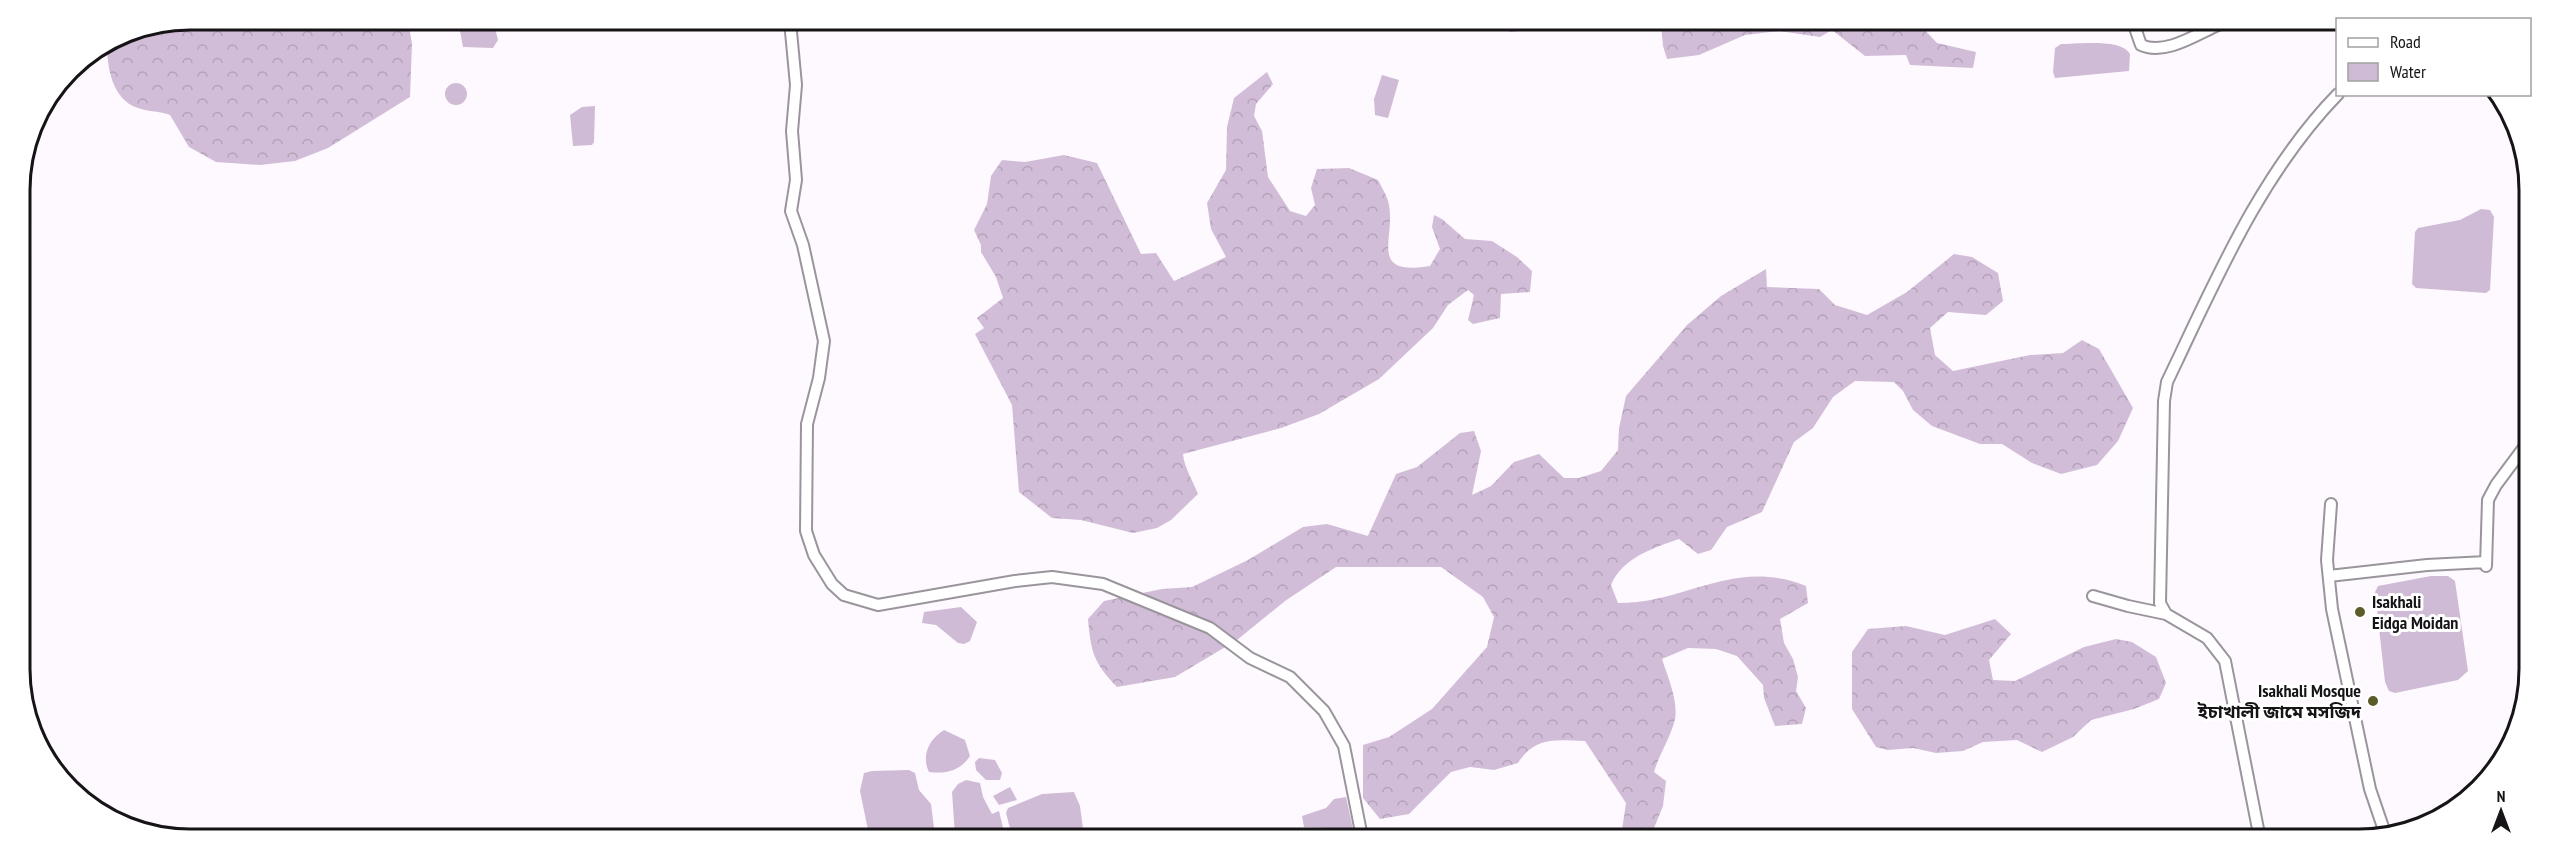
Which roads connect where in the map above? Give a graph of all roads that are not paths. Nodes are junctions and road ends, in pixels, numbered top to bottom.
1 (791, 30) edge
2 (2136, 30) edge
3 (2206, 30) edge
4 (2336, 96) edge
5 (2519, 456) edge
6 (2331, 504) dead end
7 (2329, 576) junction
8 (2093, 596) dead end
9 (2166, 614) junction
10 (2383, 827) edge
11 (1360, 829) edge
12 (2258, 829) edge

1 - 11 street
2 - 3 street
4 - 9 street
5 - 7 street
6 - 7 street
7 - 10 street
8 - 9 street
9 - 12 street

